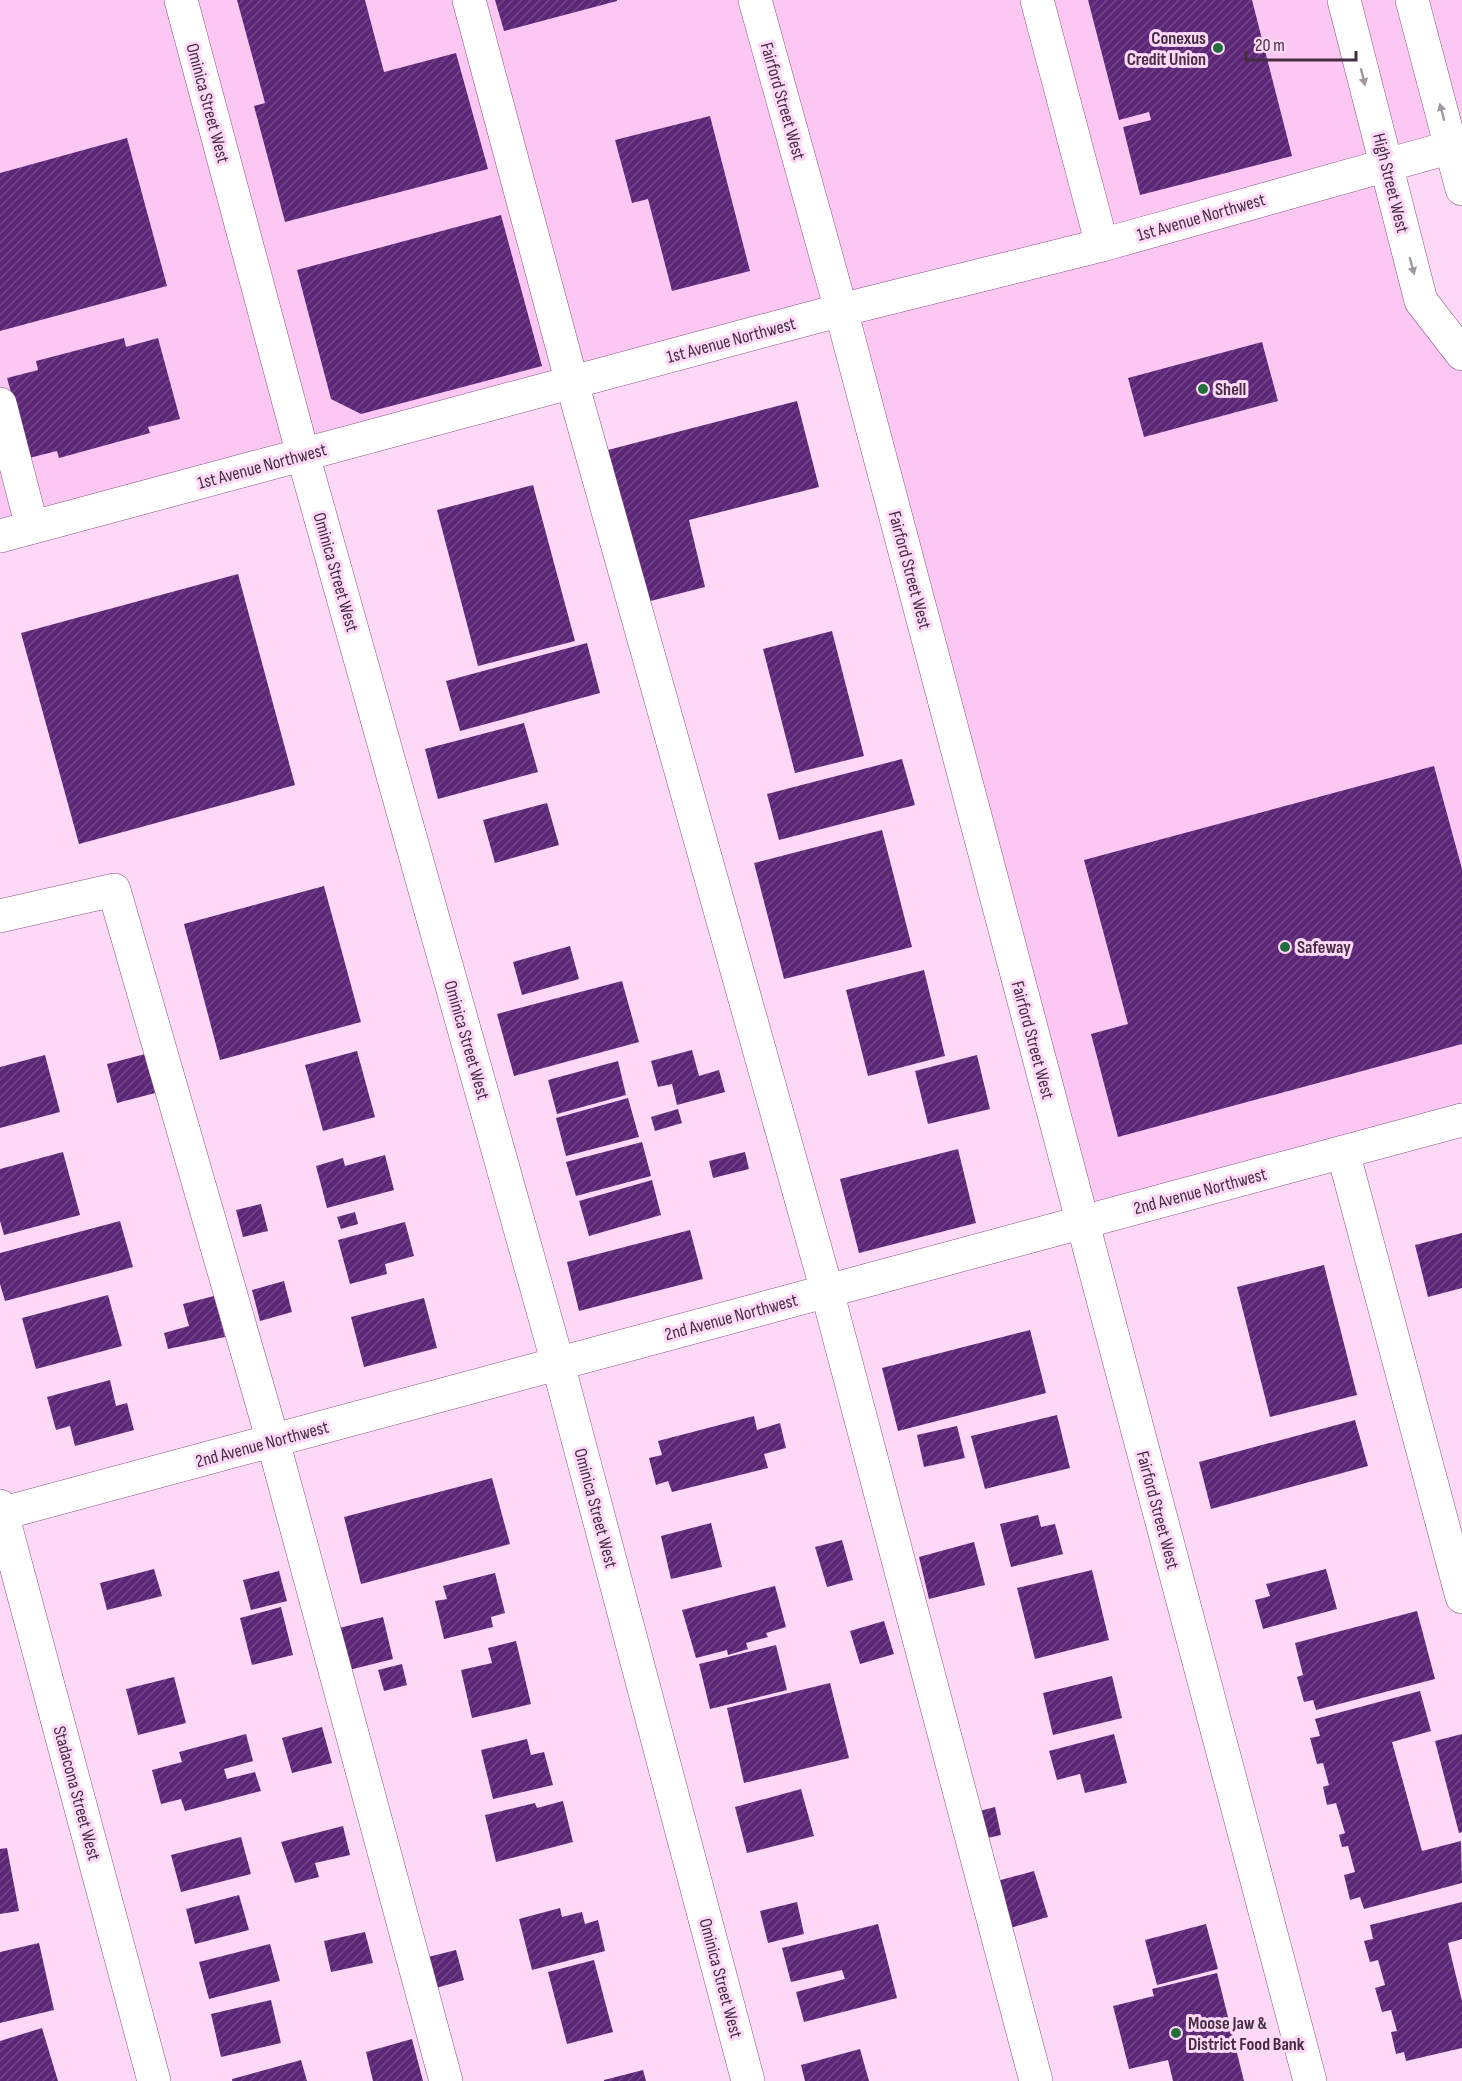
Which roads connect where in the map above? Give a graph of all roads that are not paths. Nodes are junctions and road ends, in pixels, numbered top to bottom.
1 (181, 0) edge
2 (470, 0) edge
3 (755, 0) edge
4 (1037, 0) edge
5 (1344, 0) edge
6 (1412, 0) edge
7 (1457, 146) edge
8 (1386, 165) junction
9 (1462, 189) edge
10 (1102, 245) junction
11 (841, 310) junction
12 (1462, 354) edge
13 (572, 383) junction
14 (0, 404) edge
15 (303, 455) junction
16 (32, 527) junction
17 (0, 536) edge
18 (0, 916) edge
19 (1462, 1120) edge
20 (1343, 1152) junction
21 (1081, 1223) junction
22 (827, 1291) junction
23 (558, 1364) junction
24 (273, 1441) junction
25 (1, 1511) edge
26 (1462, 1597) edge
27 (154, 2081) edge
28 (446, 2081) edge
29 (748, 2081) edge
30 (1036, 2081) edge
31 (1310, 2081) edge

1 - 15 street, Ominica Street West
2 - 13 street
3 - 11 street, Fairford Street West
4 - 10 street
5 -> 8 street, High Street West
7 -> 6 street
7 - 8 street, 1st Avenue Northwest
7 - 9 street
8 - 10 street, 1st Avenue Northwest
8 -> 12 street, High Street West
10 - 11 street, 1st Avenue Northwest
11 - 13 street, 1st Avenue Northwest
11 - 21 street, Fairford Street West
13 - 15 street, 1st Avenue Northwest
13 - 22 street
14 - 16 street
15 - 16 street, 1st Avenue Northwest
15 - 23 street, Ominica Street West
16 - 17 street, 1st Avenue Northwest
18 - 24 street
19 - 20 street, 2nd Avenue Northwest
20 - 21 street, 2nd Avenue Northwest
20 - 26 street
21 - 22 street, 2nd Avenue Northwest
21 - 31 street, Fairford Street West
22 - 23 street, 2nd Avenue Northwest
22 - 30 street
23 - 24 street, 2nd Avenue Northwest
23 - 29 street, Ominica Street West
24 - 25 street, 2nd Avenue Northwest
24 - 28 street
25 - 27 street, Stadacona Street West

